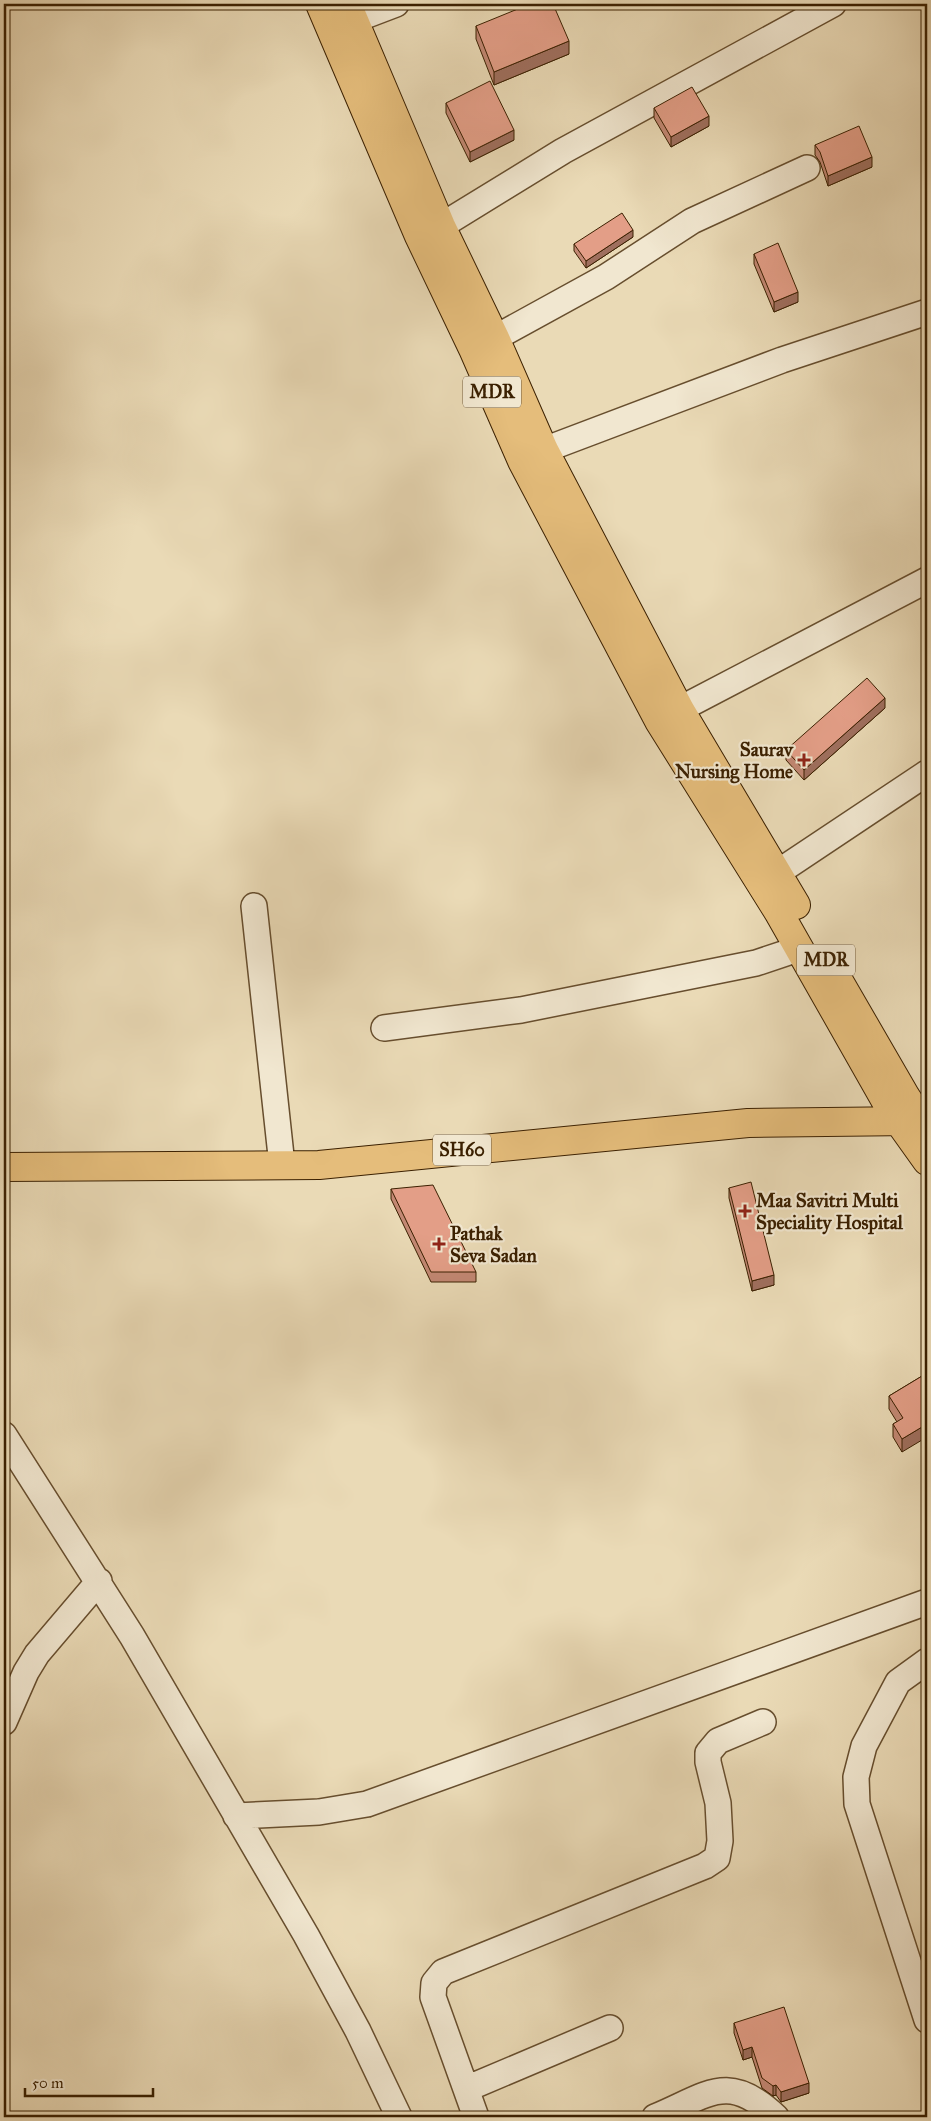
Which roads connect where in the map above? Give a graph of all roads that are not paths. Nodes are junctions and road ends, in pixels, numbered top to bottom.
1 (320, 4) edge
2 (396, 4) edge
3 (832, 4) edge
4 (350, 12) edge
5 (807, 168) dead end
6 (441, 226) junction
7 (927, 312) edge
8 (495, 338) junction
9 (544, 450) junction
10 (927, 580) edge
11 (669, 715) junction
12 (927, 773) edge
13 (723, 804) junction
14 (777, 873) junction
15 (254, 906) dead end
16 (798, 949) junction
17 (384, 1028) dead end
18 (916, 1124) edge
19 (927, 1161) edge
20 (282, 1165) junction
21 (4, 1167) edge
22 (4, 1435) edge
23 (98, 1581) junction
24 (927, 1602) edge
25 (927, 1661) edge
26 (15, 1676) edge
27 (4, 1722) edge
28 (763, 1722) dead end
29 (236, 1816) junction
30 (927, 2020) edge
31 (610, 2028) dead end
32 (466, 2089) junction
33 (399, 2117) edge
34 (476, 2117) edge
35 (655, 2117) edge
36 (776, 2117) edge

1 - 11 main road, MDR
2 - 4 street
3 - 6 street
4 - 6 main road, MDR
5 - 8 street
6 - 8 main road, MDR
7 - 9 street
8 - 9 main road, MDR
9 - 11 main road, MDR
10 - 11 street
11 - 13 main road, MDR
12 - 14 street
13 - 14 main road, MDR
13 - 16 main road, MDR
14 - 18 main road, MDR
15 - 20 street
16 - 17 street
16 - 18 main road, MDR
18 - 19 main road, MDR
18 - 20 main road, SH60
20 - 21 main road, SH60
22 - 23 street
23 - 26 street
23 - 29 street
24 - 29 street
25 - 30 street
26 - 27 street
28 - 32 street
29 - 33 street
31 - 32 street
32 - 34 street
35 - 36 street

